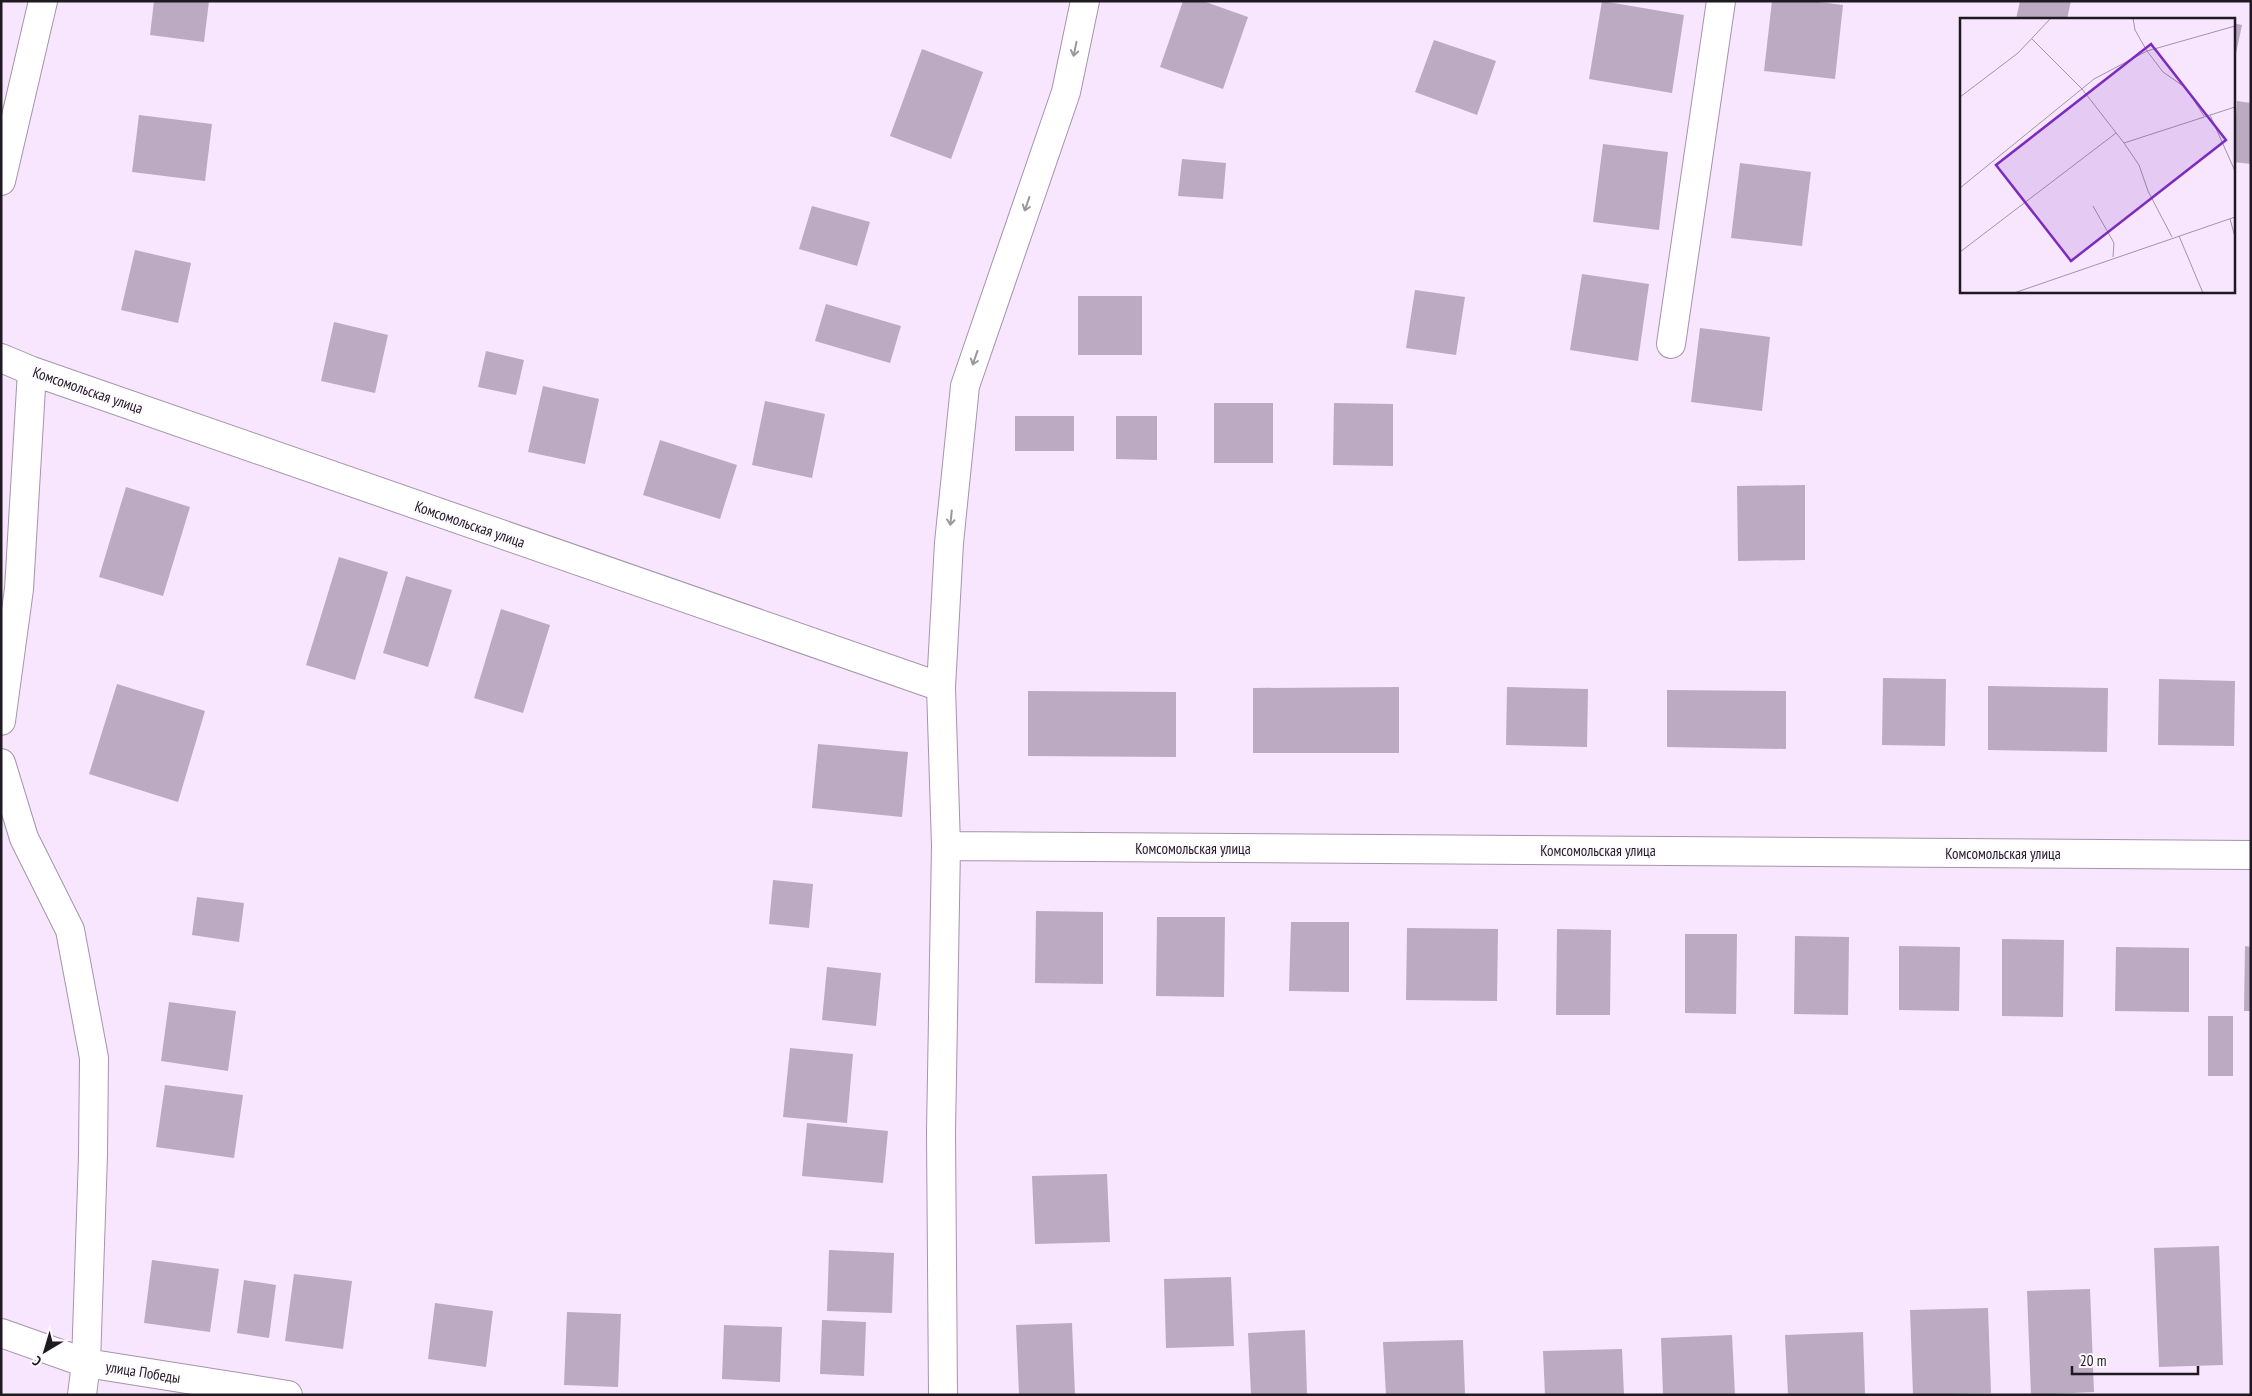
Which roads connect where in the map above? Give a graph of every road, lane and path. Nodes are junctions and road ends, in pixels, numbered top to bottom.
1 (43, 1) edge
2 (1085, 1) edge
3 (1721, 1) edge
4 (1, 181) edge
5 (1671, 344) dead end
6 (1, 358) edge
7 (32, 371) junction
8 (940, 687) junction
9 (1, 721) edge
10 (1, 764) edge
11 (946, 846) junction
12 (2251, 855) edge
13 (1, 1334) edge
14 (86, 1363) junction
15 (82, 1395) edge
16 (288, 1395) edge
17 (943, 1395) edge

1 - 4 street
2 -> 8 street
3 - 5 street
6 - 7 street, Комсомольская улица
7 - 8 street, Комсомольская улица
7 - 9 street
8 - 11 street
10 - 14 street
11 - 12 street, Комсомольская улица
11 - 17 street
13 - 14 street, улица Победы
14 - 15 street
14 - 16 street, улица Победы

